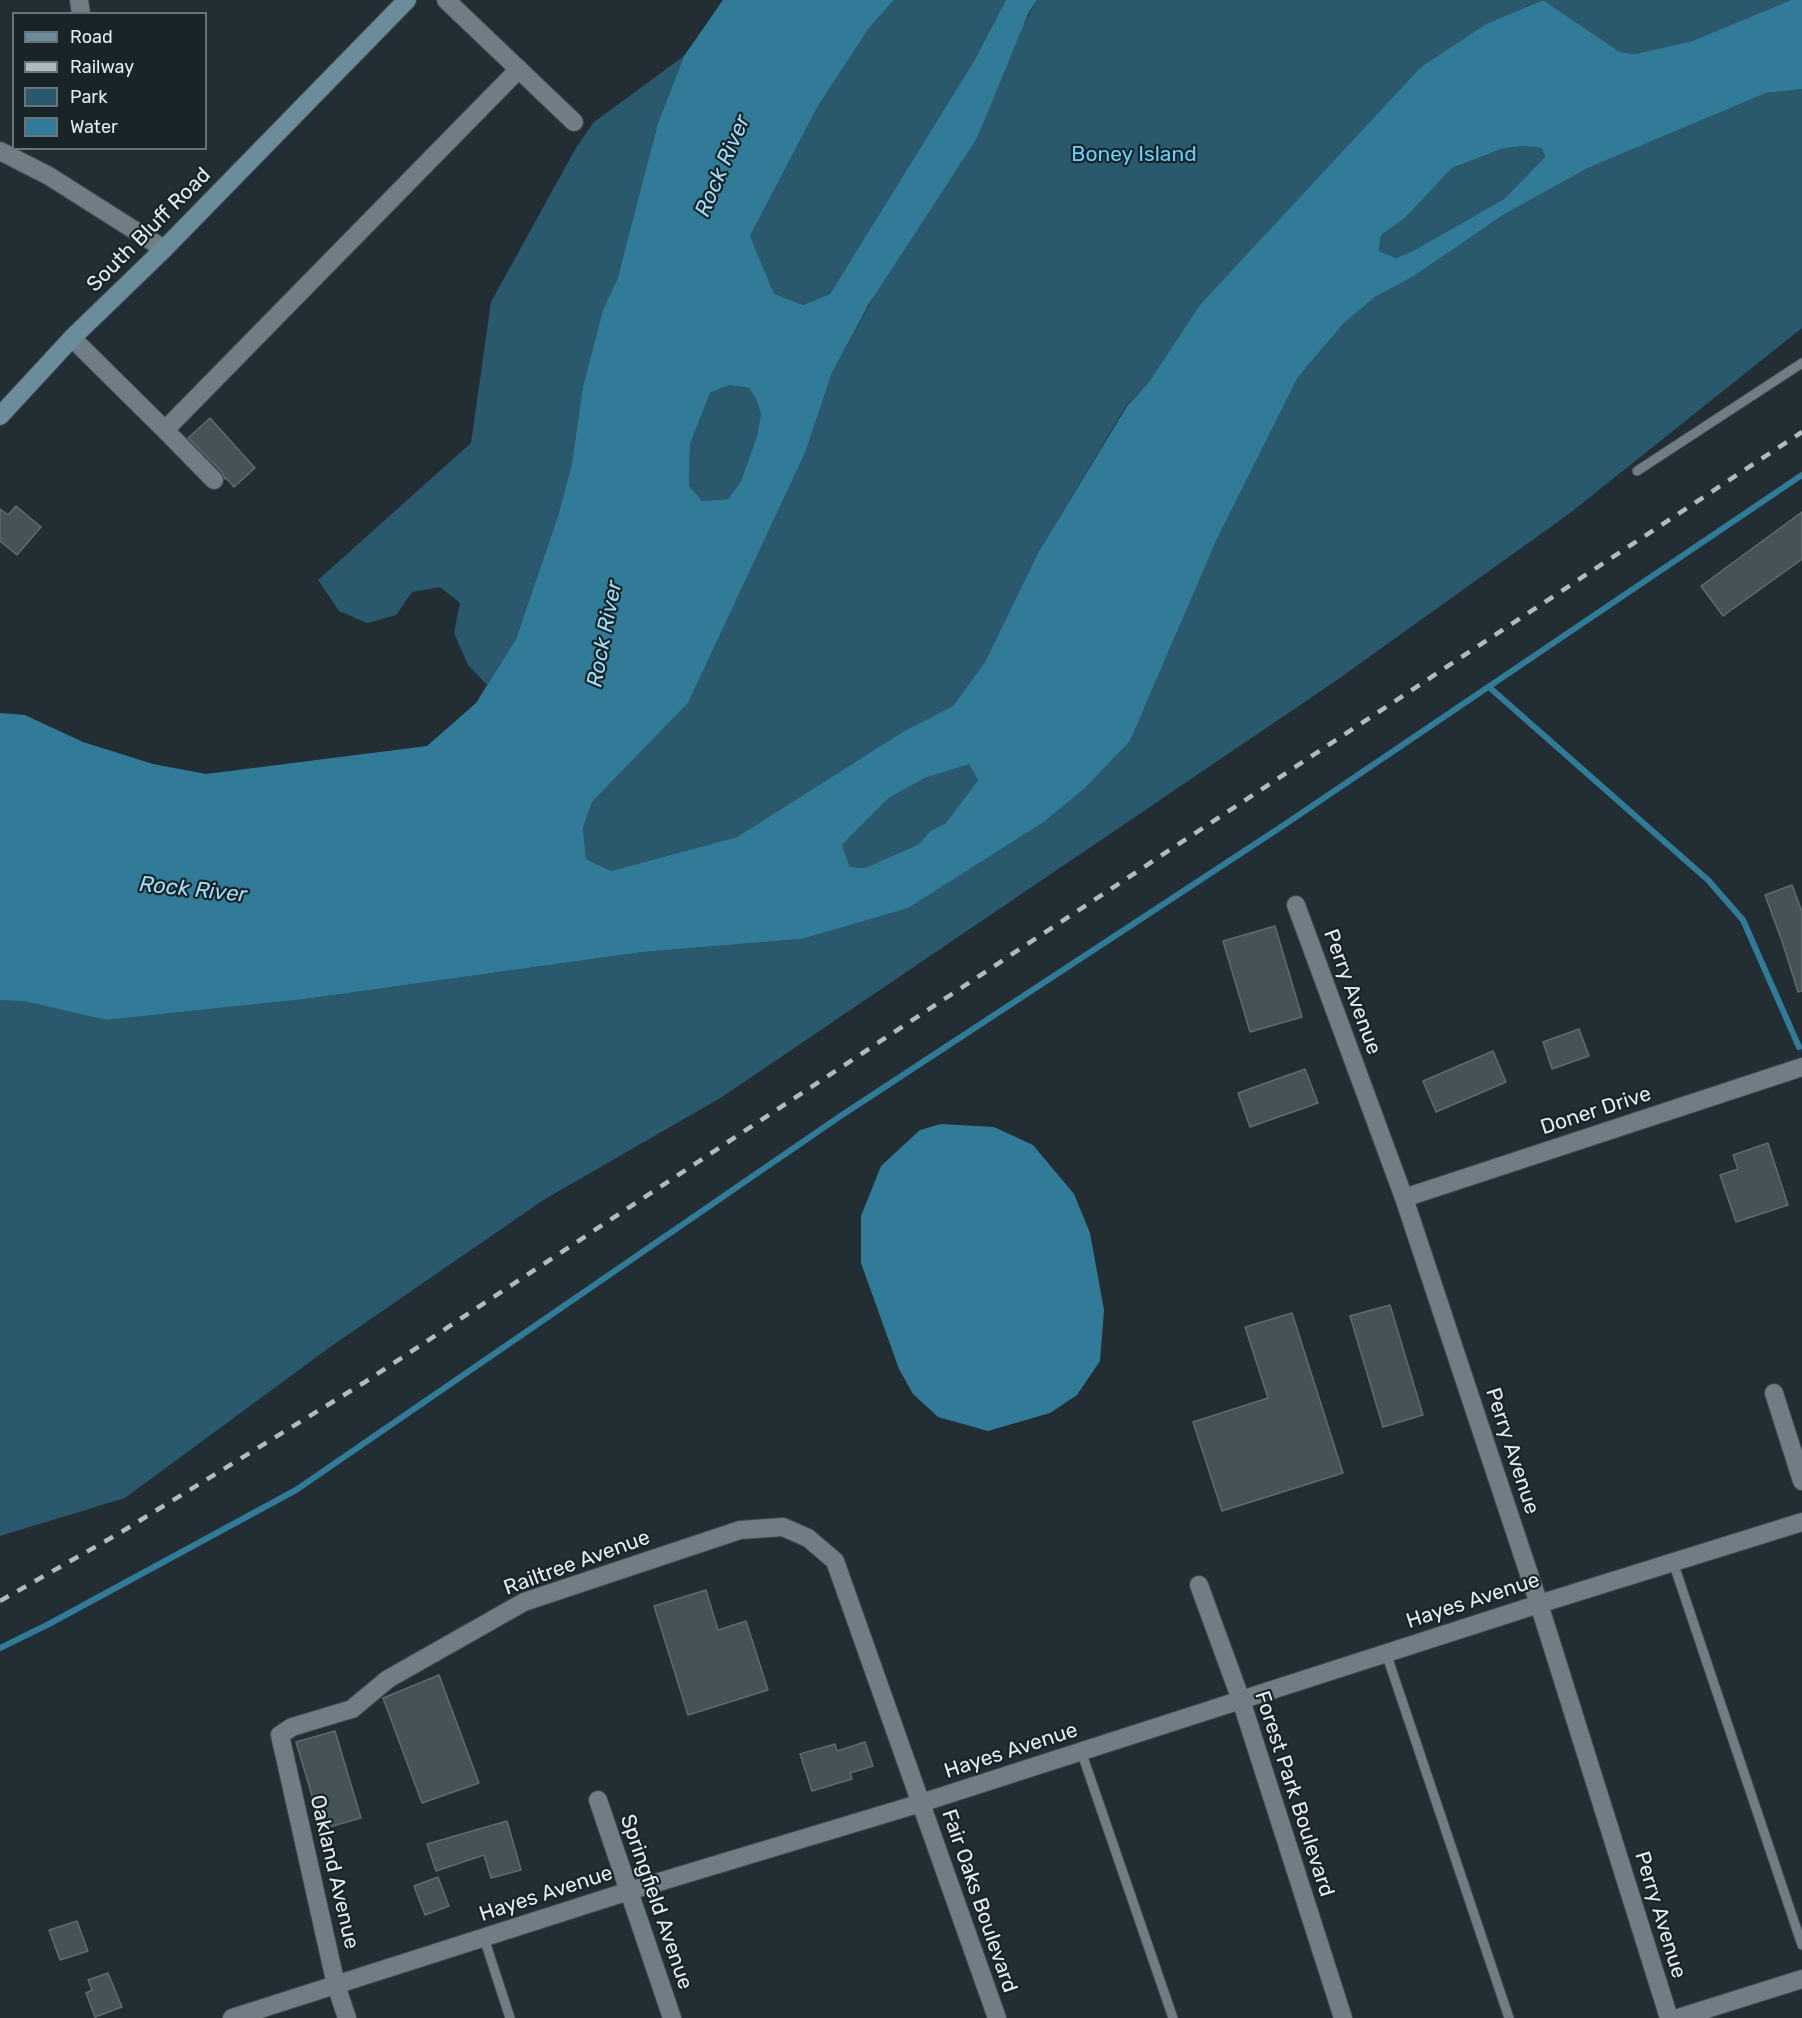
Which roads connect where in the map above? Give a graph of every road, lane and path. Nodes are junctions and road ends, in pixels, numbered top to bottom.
1 (407, 0) edge
2 (446, 0) edge
3 (519, 69) junction
4 (574, 122) dead end
5 (1, 152) edge
6 (23, 154) edge
7 (164, 249) junction
8 (72, 338) junction
9 (1802, 363) edge
10 (0, 416) edge
11 (165, 430) junction
12 (1637, 471) dead end
13 (214, 480) dead end
14 (1296, 904) dead end
15 (1802, 1067) edge
16 (1404, 1198) junction
17 (1774, 1393) dead end
18 (1802, 1481) edge
19 (1802, 1522) edge
20 (835, 1561) joint
21 (1673, 1562) junction
22 (1199, 1585) dead end
23 (1539, 1604) junction
24 (1386, 1653) junction
25 (1241, 1700) junction
26 (280, 1735) joint
27 (1081, 1751) junction
28 (598, 1800) dead end
29 (921, 1803) junction
30 (629, 1891) junction
31 (484, 1938) junction
32 (1802, 1945) edge
33 (1802, 1979) edge
34 (336, 1985) junction
35 (232, 2018) edge
36 (347, 2018) edge
37 (510, 2018) edge
38 (672, 2018) edge
39 (997, 2018) edge
40 (1173, 2018) edge
41 (1343, 2018) edge
42 (1509, 2018) edge
43 (1669, 2018) edge
44 (1678, 2018) edge

1 - 7 street, South Bluff Road
2 - 3 street
3 - 4 street
3 - 11 street
5 - 6 street
6 - 7 street
7 - 8 street, South Bluff Road
8 - 10 street, South Bluff Road
8 - 11 street
9 - 12 lane
11 - 13 street
14 - 16 street, Perry Avenue
15 - 16 street, Doner Drive
16 - 23 street, Perry Avenue
17 - 18 street
19 - 21 street, Hayes Avenue
20 - 26 street, Railtree Avenue
20 - 29 street, Fair Oaks Boulevard
21 - 23 street, Hayes Avenue
21 - 32 lane
22 - 25 street, Forest Park Boulevard
23 - 24 street, Hayes Avenue
23 - 43 street, Perry Avenue
24 - 25 street, Hayes Avenue
24 - 42 lane
25 - 27 street, Hayes Avenue
25 - 41 street, Forest Park Boulevard
26 - 34 street, Oakland Avenue
27 - 29 street, Hayes Avenue
27 - 40 lane
28 - 30 street, Springfield Avenue
29 - 30 street, Hayes Avenue
29 - 39 street, Fair Oaks Boulevard
30 - 31 street, Hayes Avenue
30 - 38 street, Springfield Avenue
31 - 34 street, Hayes Avenue
31 - 37 lane
33 - 44 street
34 - 35 street, Hayes Avenue
34 - 36 street, Oakland Avenue

